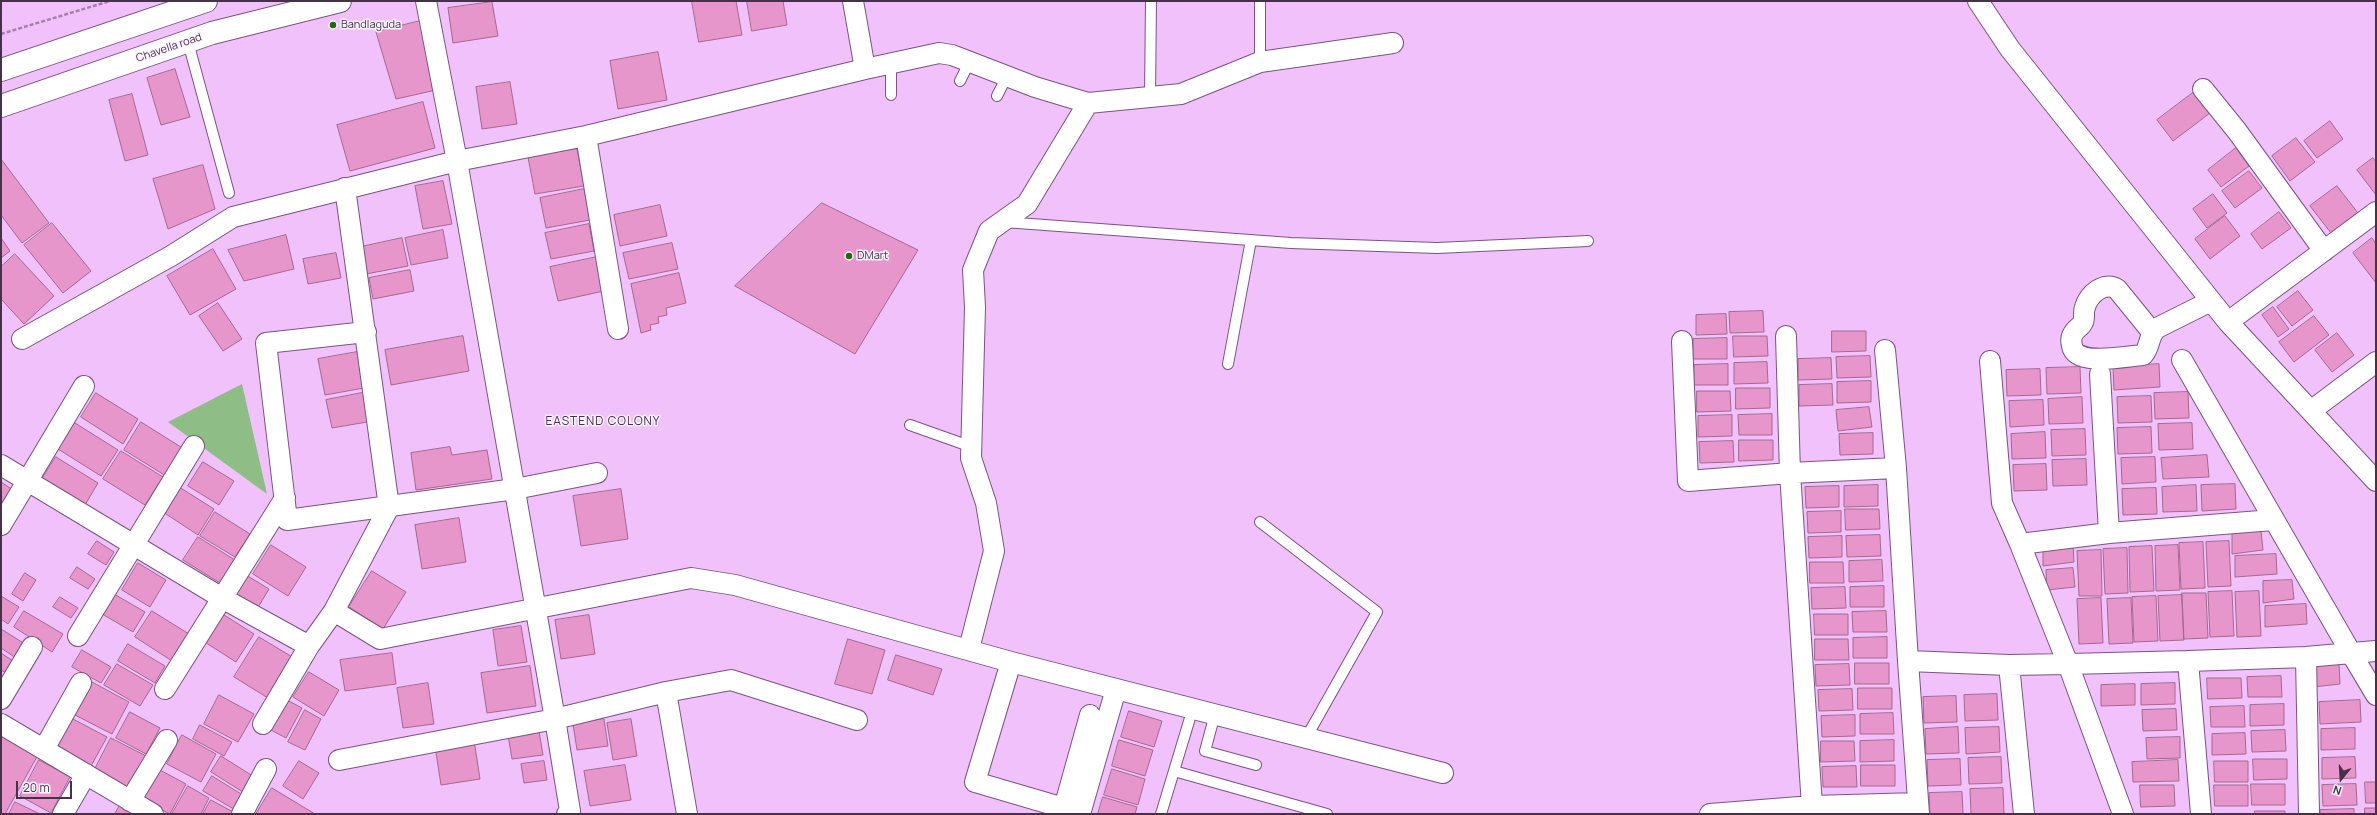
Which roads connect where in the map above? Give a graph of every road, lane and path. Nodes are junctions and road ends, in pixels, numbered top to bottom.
1 (110, 1) edge
2 (206, 1) edge
3 (340, 1) edge
4 (426, 1) edge
5 (853, 1) edge
6 (1151, 1) edge
7 (1260, 1) edge
8 (1978, 1) edge
9 (1, 34) edge
10 (188, 42) junction
11 (1392, 43) dead end
12 (970, 61) junction
13 (1260, 62) junction
14 (891, 64) junction
15 (865, 69) junction
16 (1, 70) edge
17 (1007, 76) junction
18 (960, 81) dead end
19 (2203, 89) dead end
20 (891, 95) dead end
21 (996, 96) dead end
22 (1150, 97) junction
23 (1088, 103) junction
24 (1, 106) edge
25 (586, 136) junction
26 (457, 162) junction
27 (346, 188) junction
28 (229, 193) dead end
29 (2376, 212) edge
30 (1002, 222) junction
31 (1251, 240) junction
32 (1588, 241) dead end
33 (2324, 250) junction
34 (2211, 301) junction
35 (2228, 322) junction
36 (618, 329) dead end
37 (366, 332) junction
38 (2152, 332) dead end
39 (1786, 336) dead end
40 (22, 338) dead end
41 (1682, 341) dead end
42 (1885, 350) dead end
43 (2182, 360) dead end
44 (1990, 362) dead end
45 (2376, 362) edge
46 (1228, 364) dead end
47 (2100, 374) dead end
48 (84, 386) dead end
49 (2312, 410) junction
50 (910, 424) dead end
51 (194, 446) dead end
52 (972, 447) junction
53 (1, 464) edge
54 (1896, 468) junction
55 (597, 473) dead end
56 (1790, 473) junction
57 (27, 481) junction
58 (2376, 481) edge
59 (515, 489) junction
60 (285, 498) junction
61 (389, 507) junction
62 (2273, 520) junction
63 (1260, 522) dead end
64 (1, 525) edge
65 (2109, 533) junction
66 (2020, 544) junction
67 (134, 545) junction
68 (222, 598) junction
69 (536, 608) junction
70 (334, 611) junction
71 (78, 636) dead end
72 (309, 646) junction
73 (32, 647) dead end
74 (969, 649) junction
75 (2376, 651) edge
76 (2352, 653) junction
77 (2306, 657) junction
78 (1908, 661) junction
79 (2188, 661) junction
80 (1010, 662) junction
81 (2068, 664) junction
82 (2009, 665) junction
83 (81, 682) dead end
84 (165, 689) dead end
85 (1116, 689) junction
86 (666, 692) junction
87 (2376, 695) edge
88 (1, 699) edge
89 (1193, 708) junction
90 (1215, 714) junction
91 (1090, 715) dead end
92 (555, 719) junction
93 (857, 720) dead end
94 (1, 724) edge
95 (263, 724) dead end
96 (1306, 738) junction
97 (167, 740) dead end
98 (44, 749) junction
99 (339, 760) dead end
100 (1256, 765) dead end
101 (266, 769) dead end
102 (1174, 771) junction
103 (1443, 773) dead end
104 (86, 774) junction
105 (130, 801) junction
106 (1918, 808) edge
107 (1812, 810) edge
108 (63, 814) edge
109 (153, 814) edge
110 (242, 814) edge
111 (567, 814) edge
112 (687, 814) edge
113 (1080, 814) edge
114 (1161, 814) edge
115 (1327, 814) edge
116 (1710, 814) edge
117 (2024, 814) edge
118 (2123, 814) edge
119 (2201, 814) edge
120 (2309, 814) edge

1 - 9 path
2 - 16 highway
3 - 10 highway, Chavella road
4 - 26 street
5 - 15 street
6 - 22 lane
7 - 13 lane
8 - 34 street
10 - 24 highway, Chavella road
10 - 28 lane
11 - 13 street
12 - 14 street
12 - 17 street
12 - 18 lane
13 - 22 street
14 - 15 street
14 - 20 lane
15 - 25 street
17 - 21 lane
17 - 23 street
19 - 33 street
22 - 23 street
23 - 30 street
25 - 26 street
25 - 36 street
26 - 27 street
26 - 59 street
27 - 37 street
27 - 40 street
29 - 33 street
30 - 31 lane
30 - 52 street
31 - 32 lane
31 - 46 lane
33 - 35 street
34 - 35 street
34 - 38 street
35 - 49 street
37 - 60 street
37 - 61 street
39 - 56 street
41 - 56 street
42 - 54 street
43 - 62 street
44 - 66 street
45 - 49 street
47 - 65 street
48 - 57 street
49 - 58 street
50 - 52 lane
51 - 67 street
52 - 74 street
53 - 57 street
54 - 56 street
54 - 78 street
55 - 59 street
56 - 107 street
57 - 64 street
57 - 67 street
59 - 61 street
59 - 69 street
60 - 61 street
60 - 68 street
61 - 70 street
62 - 65 street
62 - 76 street
63 - 96 lane
65 - 66 street
66 - 81 street
67 - 68 street
67 - 71 street
68 - 72 street
68 - 84 street
69 - 70 street
69 - 74 street
69 - 92 street
70 - 72 street
72 - 95 street
73 - 88 street
74 - 80 street
75 - 76 street
76 - 77 street
76 - 87 street
77 - 79 street
77 - 120 street
78 - 82 street
78 - 106 street
79 - 81 street
79 - 119 street
80 - 85 street
80 - 91 street
81 - 82 street
81 - 118 street
82 - 117 street
83 - 98 street
85 - 89 street
85 - 113 street
86 - 92 street
86 - 93 street
86 - 112 street
89 - 90 street
89 - 102 lane
90 - 96 street
90 - 100 lane
92 - 99 street
92 - 111 street
94 - 98 street
96 - 103 street
97 - 105 street
98 - 104 street
101 - 110 street
102 - 114 lane
102 - 115 lane
104 - 105 street
104 - 108 street
105 - 109 street
106 - 107 street
107 - 116 street

